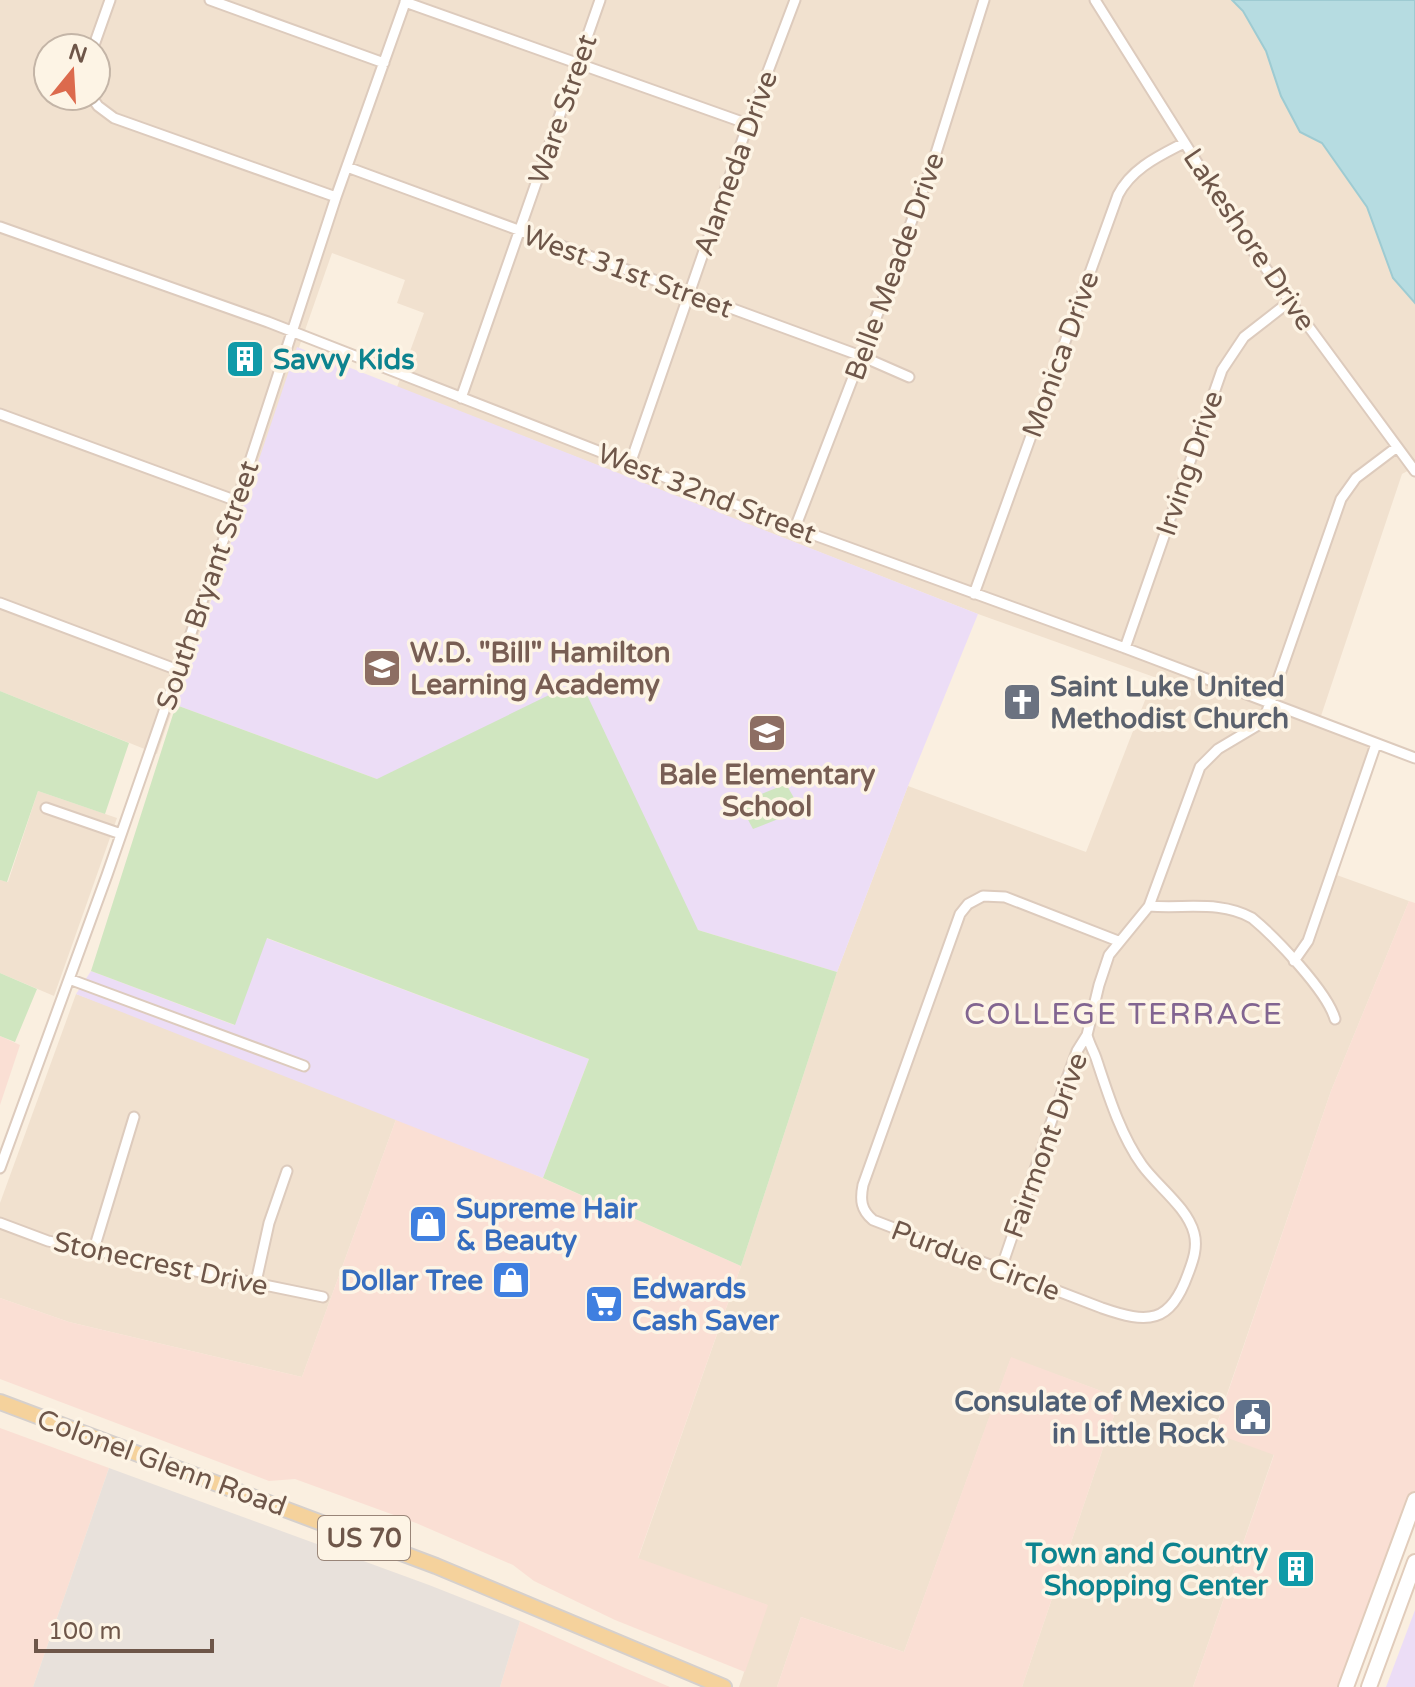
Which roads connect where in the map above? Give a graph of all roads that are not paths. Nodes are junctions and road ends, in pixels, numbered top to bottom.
1 (110, 0) edge
2 (210, 0) edge
3 (600, 0) edge
4 (795, 0) edge
5 (984, 0) edge
6 (1095, 0) edge
7 (406, 1) edge
8 (99, 32) edge
9 (384, 63) junction
10 (578, 63) junction
11 (106, 112) edge
12 (748, 124) junction
13 (1184, 143) junction
14 (347, 167) junction
15 (336, 197) junction
16 (0, 227) edge
17 (519, 231) junction
18 (689, 292) junction
19 (1289, 302) junction
20 (291, 333) junction
21 (861, 356) junction
22 (909, 377) dead end
23 (461, 398) junction
24 (0, 414) edge
25 (1397, 447) junction
26 (630, 464) junction
27 (1415, 471) edge
28 (237, 501) junction
29 (795, 528) junction
30 (974, 594) junction
31 (0, 603) edge
32 (1125, 648) junction
33 (178, 670) junction
34 (1270, 702) junction
35 (1376, 744) junction
36 (1415, 758) edge
37 (46, 808) dead end
38 (121, 834) junction
39 (1149, 906) junction
40 (1118, 941) junction
41 (1294, 961) junction
42 (69, 979) junction
43 (1335, 1019) dead end
44 (1087, 1035) junction
45 (304, 1066) dead end
46 (134, 1117) dead end
47 (0, 1168) edge
48 (287, 1171) dead end
49 (0, 1223) edge
50 (94, 1249) junction
51 (1001, 1269) junction
52 (256, 1282) junction
53 (323, 1297) dead end
54 (0, 1402) edge
55 (1415, 1500) edge
56 (1415, 1562) edge
57 (724, 1687) edge
58 (1346, 1687) edge
59 (1369, 1687) edge

1 - 8 street
2 - 9 street
3 - 10 street, Ware Street
4 - 12 street, Alameda Drive
5 - 21 street, Belle Meade Drive
6 - 13 street, Lakeshore Drive
7 - 9 street, South Bryant Street
7 - 10 street
9 - 14 street, South Bryant Street
10 - 12 street
10 - 17 street, Ware Street
11 - 15 street
12 - 18 street, Alameda Drive
13 - 19 street, Lakeshore Drive
13 - 30 street, Monica Drive
14 - 15 street, South Bryant Street
14 - 17 street, West 31st Street
15 - 20 street, South Bryant Street
16 - 20 street, West 32nd Street
17 - 18 street, West 31st Street
17 - 23 street, Ware Street
18 - 21 street, West 31st Street
18 - 26 street, Alameda Drive
19 - 25 street, Lakeshore Drive
19 - 32 street, Irving Drive
20 - 23 street, West 32nd Street
20 - 28 street, South Bryant Street
21 - 22 street, West 31st Street
21 - 29 street, Belle Meade Drive
23 - 26 street, West 32nd Street
24 - 28 street
25 - 27 street, Lakeshore Drive
25 - 34 street, Fairmont Drive
26 - 29 street, West 32nd Street
28 - 33 street, South Bryant Street
29 - 30 street, West 32nd Street
30 - 32 street, West 32nd Street
31 - 33 street
32 - 34 street, West 32nd Street
33 - 38 street, South Bryant Street
34 - 35 street, West 32nd Street
34 - 39 street, Fairmont Drive
35 - 36 street, West 32nd Street
35 - 41 street
37 - 38 street
38 - 42 street, South Bryant Street
39 - 40 street, Fairmont Drive
39 - 41 street
40 - 44 street, Fairmont Drive
40 - 51 street, Purdue Circle
41 - 43 street
42 - 45 street
42 - 47 street, South Bryant Street
44 - 51 street, Fairmont Drive
44 - 51 street, Purdue Circle
46 - 50 street
48 - 52 street
49 - 50 street, Stonecrest Drive
50 - 52 street, Stonecrest Drive
52 - 53 street, Stonecrest Drive
54 - 57 main road, Colonel Glenn Road / US 70
55 - 58 main road
56 - 59 main road

